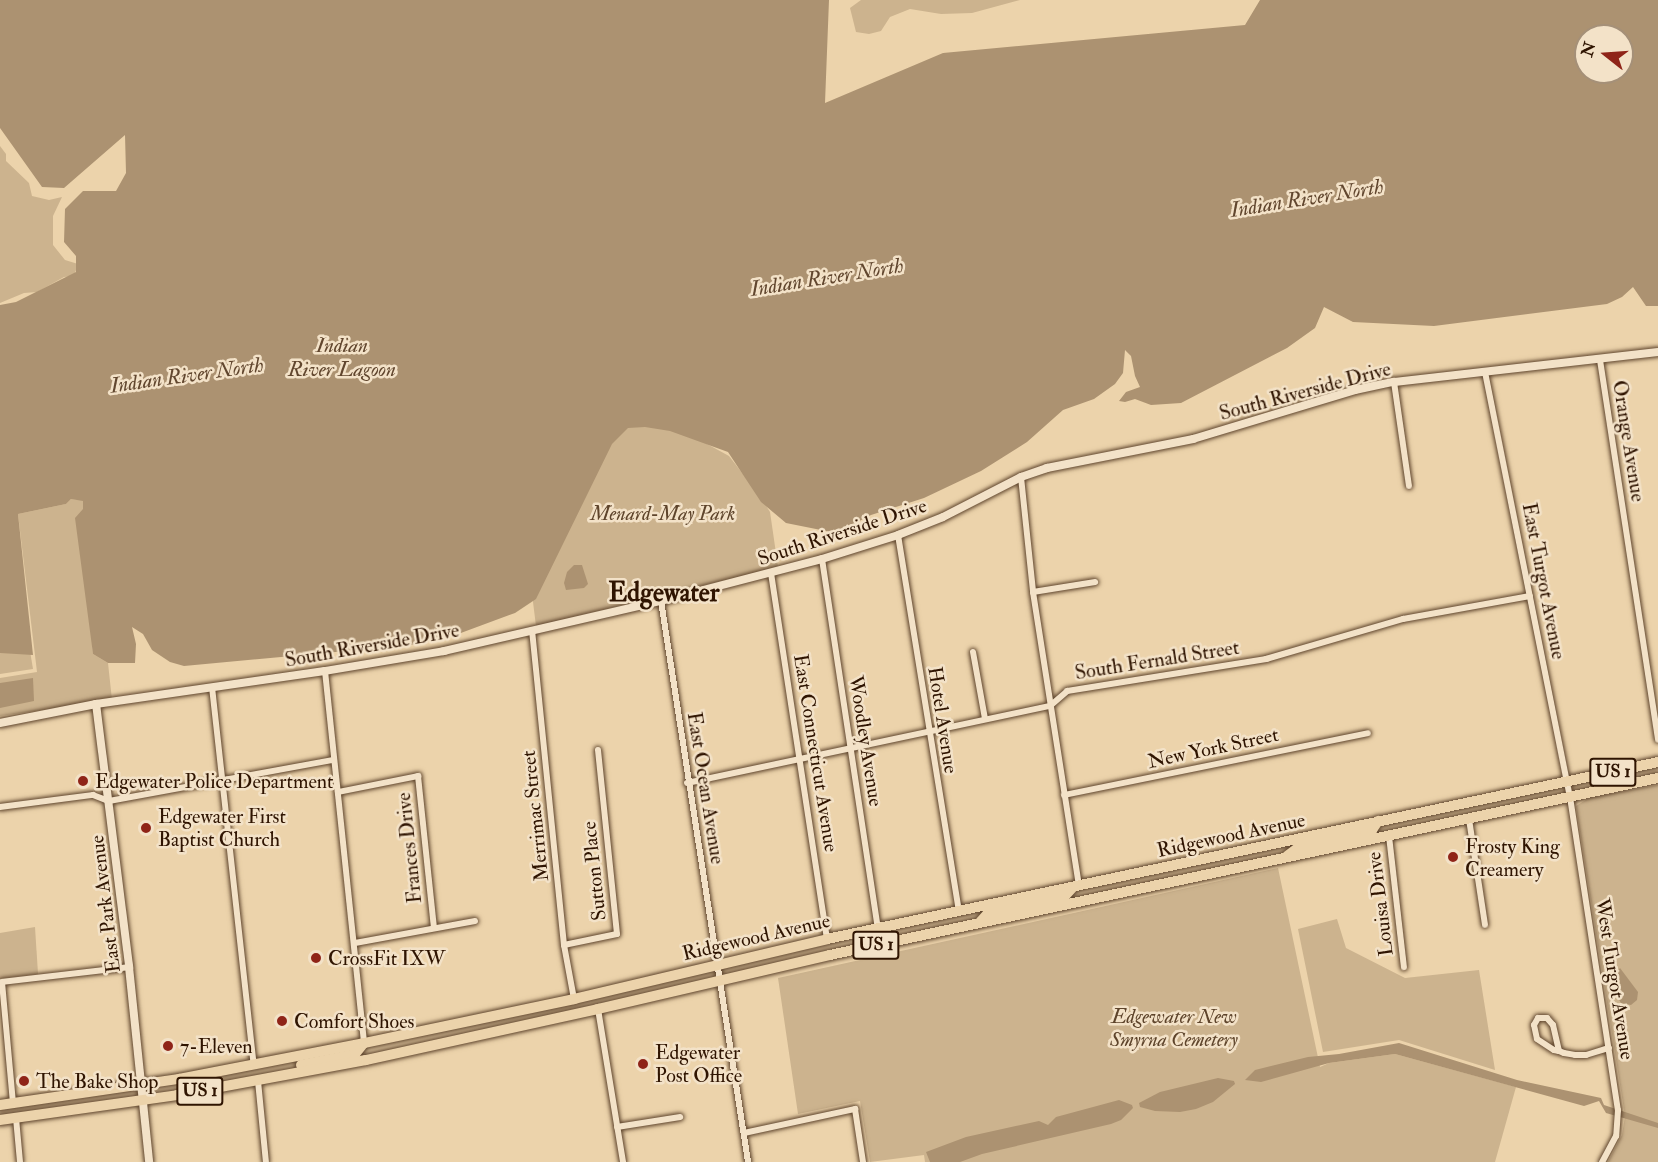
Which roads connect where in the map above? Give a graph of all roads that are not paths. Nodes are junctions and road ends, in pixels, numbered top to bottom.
1 (1658, 352) edge
2 (1600, 360) junction
3 (1485, 372) junction
4 (1394, 382) junction
5 (1021, 477) junction
6 (1409, 486) dead end
7 (898, 535) junction
8 (822, 559) junction
9 (771, 573) junction
10 (1095, 582) dead end
11 (1033, 592) junction
12 (1530, 596) junction
13 (661, 601) junction
14 (532, 630) junction
15 (973, 652) dead end
16 (325, 671) junction
17 (212, 687) junction
18 (96, 704) junction
19 (1050, 706) junction
20 (985, 719) junction
21 (0, 723) edge
22 (928, 732) junction
23 (1368, 733) dead end
24 (1658, 740) edge
25 (850, 747) junction
26 (598, 750) dead end
27 (800, 759) junction
28 (333, 760) junction
29 (1658, 762) edge
30 (1658, 778) edge
31 (222, 779) junction
32 (1567, 781) junction
33 (687, 783) junction
34 (338, 792) junction
35 (1064, 795) junction
36 (1570, 797) junction
37 (109, 801) junction
38 (1474, 801) junction
39 (0, 807) edge
40 (1469, 819) junction
41 (1378, 821) junction
42 (1389, 836) junction
43 (1284, 858) junction
44 (1200, 860) junction
45 (1076, 886) junction
46 (1094, 898) junction
47 (959, 911) junction
48 (475, 921) dead end
49 (980, 923) junction
50 (1485, 925) dead end
51 (434, 927) junction
52 (878, 928) junction
53 (827, 939) junction
54 (355, 943) junction
55 (564, 945) junction
56 (717, 965) junction
57 (129, 967) junction
58 (1404, 967) dead end
59 (719, 981) junction
60 (574, 999) junction
61 (598, 1009) junction
62 (518, 1011) junction
63 (364, 1043) junction
64 (443, 1043) junction
65 (1609, 1048) junction
66 (1559, 1052) junction
67 (254, 1066) junction
68 (270, 1078) junction
69 (258, 1081) junction
70 (141, 1085) junction
71 (143, 1101) junction
72 (13, 1103) junction
73 (0, 1105) edge
74 (680, 1117) dead end
75 (16, 1118) junction
76 (0, 1120) edge
77 (617, 1127) junction
78 (744, 1133) junction
79 (20, 1162) edge
80 (149, 1162) edge
81 (266, 1162) edge
82 (622, 1162) edge
83 (748, 1162) edge
84 (863, 1162) edge
85 (1602, 1162) edge

1 - 2 street, South Riverside Drive
2 - 3 street, South Riverside Drive
2 - 24 street, Orange Avenue
3 - 4 street, South Riverside Drive
3 - 12 street, East Turgot Avenue
4 - 5 street, South Riverside Drive
4 - 6 street
5 - 7 street, South Riverside Drive
5 - 11 street
7 - 8 street, South Riverside Drive
7 - 22 street, Hotel Avenue
8 - 9 street, South Riverside Drive
8 - 25 street, Woodley Avenue
9 - 13 street, South Riverside Drive
9 - 27 street, East Connecticut Avenue
10 - 11 street
11 - 19 street
12 - 19 street, South Fernald Street
12 - 32 street, East Turgot Avenue
13 - 14 street, South Riverside Drive
13 - 33 street, East Ocean Avenue
14 - 16 street, South Riverside Drive
14 - 55 street, Merrimac Street
15 - 20 street
16 - 17 street, South Riverside Drive
16 - 28 street
17 - 18 street, South Riverside Drive
17 - 31 street
18 - 21 street, South Riverside Drive
18 - 37 street, East Park Avenue
19 - 20 street, South Fernald Street
19 - 35 street
20 - 22 street, South Fernald Street
22 - 25 street, South Fernald Street
22 - 47 street, Hotel Avenue
23 - 35 street, New York Street
25 - 27 street, South Fernald Street
25 - 52 street, Woodley Avenue
26 - 55 street, Sutton Place
27 - 33 street, South Fernald Street
27 - 53 street, East Connecticut Avenue
28 - 31 street
28 - 34 street
29 - 32 main road, Ridgewood Avenue / US 1
30 - 36 main road, Ridgewood Avenue / US 1
31 - 37 street
31 - 67 street
32 - 36 street, East Turgot Avenue
32 - 38 main road, Ridgewood Avenue / US 1
33 - 56 street, East Ocean Avenue
34 - 51 street, Frances Drive
34 - 54 street
35 - 45 street
36 - 40 main road, Ridgewood Avenue / US 1
36 - 65 street, West Turgot Avenue
37 - 39 street
37 - 57 street, East Park Avenue
38 - 41 main road, Ridgewood Avenue / US 1
38 - 42 main road
40 - 42 main road, Ridgewood Avenue / US 1
40 - 50 street
41 - 43 main road
41 - 44 main road, Ridgewood Avenue / US 1
42 - 43 main road, Ridgewood Avenue / US 1
42 - 58 street, Louisa Drive
43 - 46 main road, Ridgewood Avenue / US 1
44 - 45 main road, Ridgewood Avenue / US 1
44 - 46 main road
45 - 47 main road, Ridgewood Avenue / US 1
45 - 49 main road
46 - 49 main road, Ridgewood Avenue / US 1
47 - 52 main road, Ridgewood Avenue / US 1
48 - 51 street, Frances Drive
49 - 59 main road, Ridgewood Avenue / US 1
51 - 54 street, Frances Drive
52 - 53 main road, Ridgewood Avenue / US 1
53 - 56 main road, Ridgewood Avenue / US 1
54 - 63 street
55 - 60 street, Merrimac Street
56 - 59 street, East Ocean Avenue
56 - 60 main road, Ridgewood Avenue / US 1
57 - 70 street, East Park Avenue
57 - 72 street
59 - 61 main road, Ridgewood Avenue / US 1
59 - 78 street, East Ocean Avenue
60 - 62 main road, Ridgewood Avenue / US 1
61 - 64 main road, Ridgewood Avenue / US 1
61 - 77 street
62 - 63 main road, Ridgewood Avenue / US 1
62 - 64 main road
63 - 67 main road, Ridgewood Avenue / US 1
63 - 68 main road
64 - 68 main road, Ridgewood Avenue / US 1
65 - 66 street
65 - 85 street, West Turgot Avenue
66 - 66 street
67 - 70 main road, Ridgewood Avenue / US 1
68 - 69 main road, Ridgewood Avenue / US 1
69 - 71 main road, Ridgewood Avenue / US 1
69 - 81 street
70 - 71 street, East Park Avenue
70 - 72 main road, Ridgewood Avenue / US 1
71 - 75 main road, Ridgewood Avenue / US 1
71 - 80 street, East Park Avenue
72 - 73 main road, Ridgewood Avenue / US 1
74 - 77 street
75 - 76 main road, Ridgewood Avenue / US 1
75 - 79 street
77 - 82 street
78 - 83 street, East Ocean Avenue
78 - 84 street

